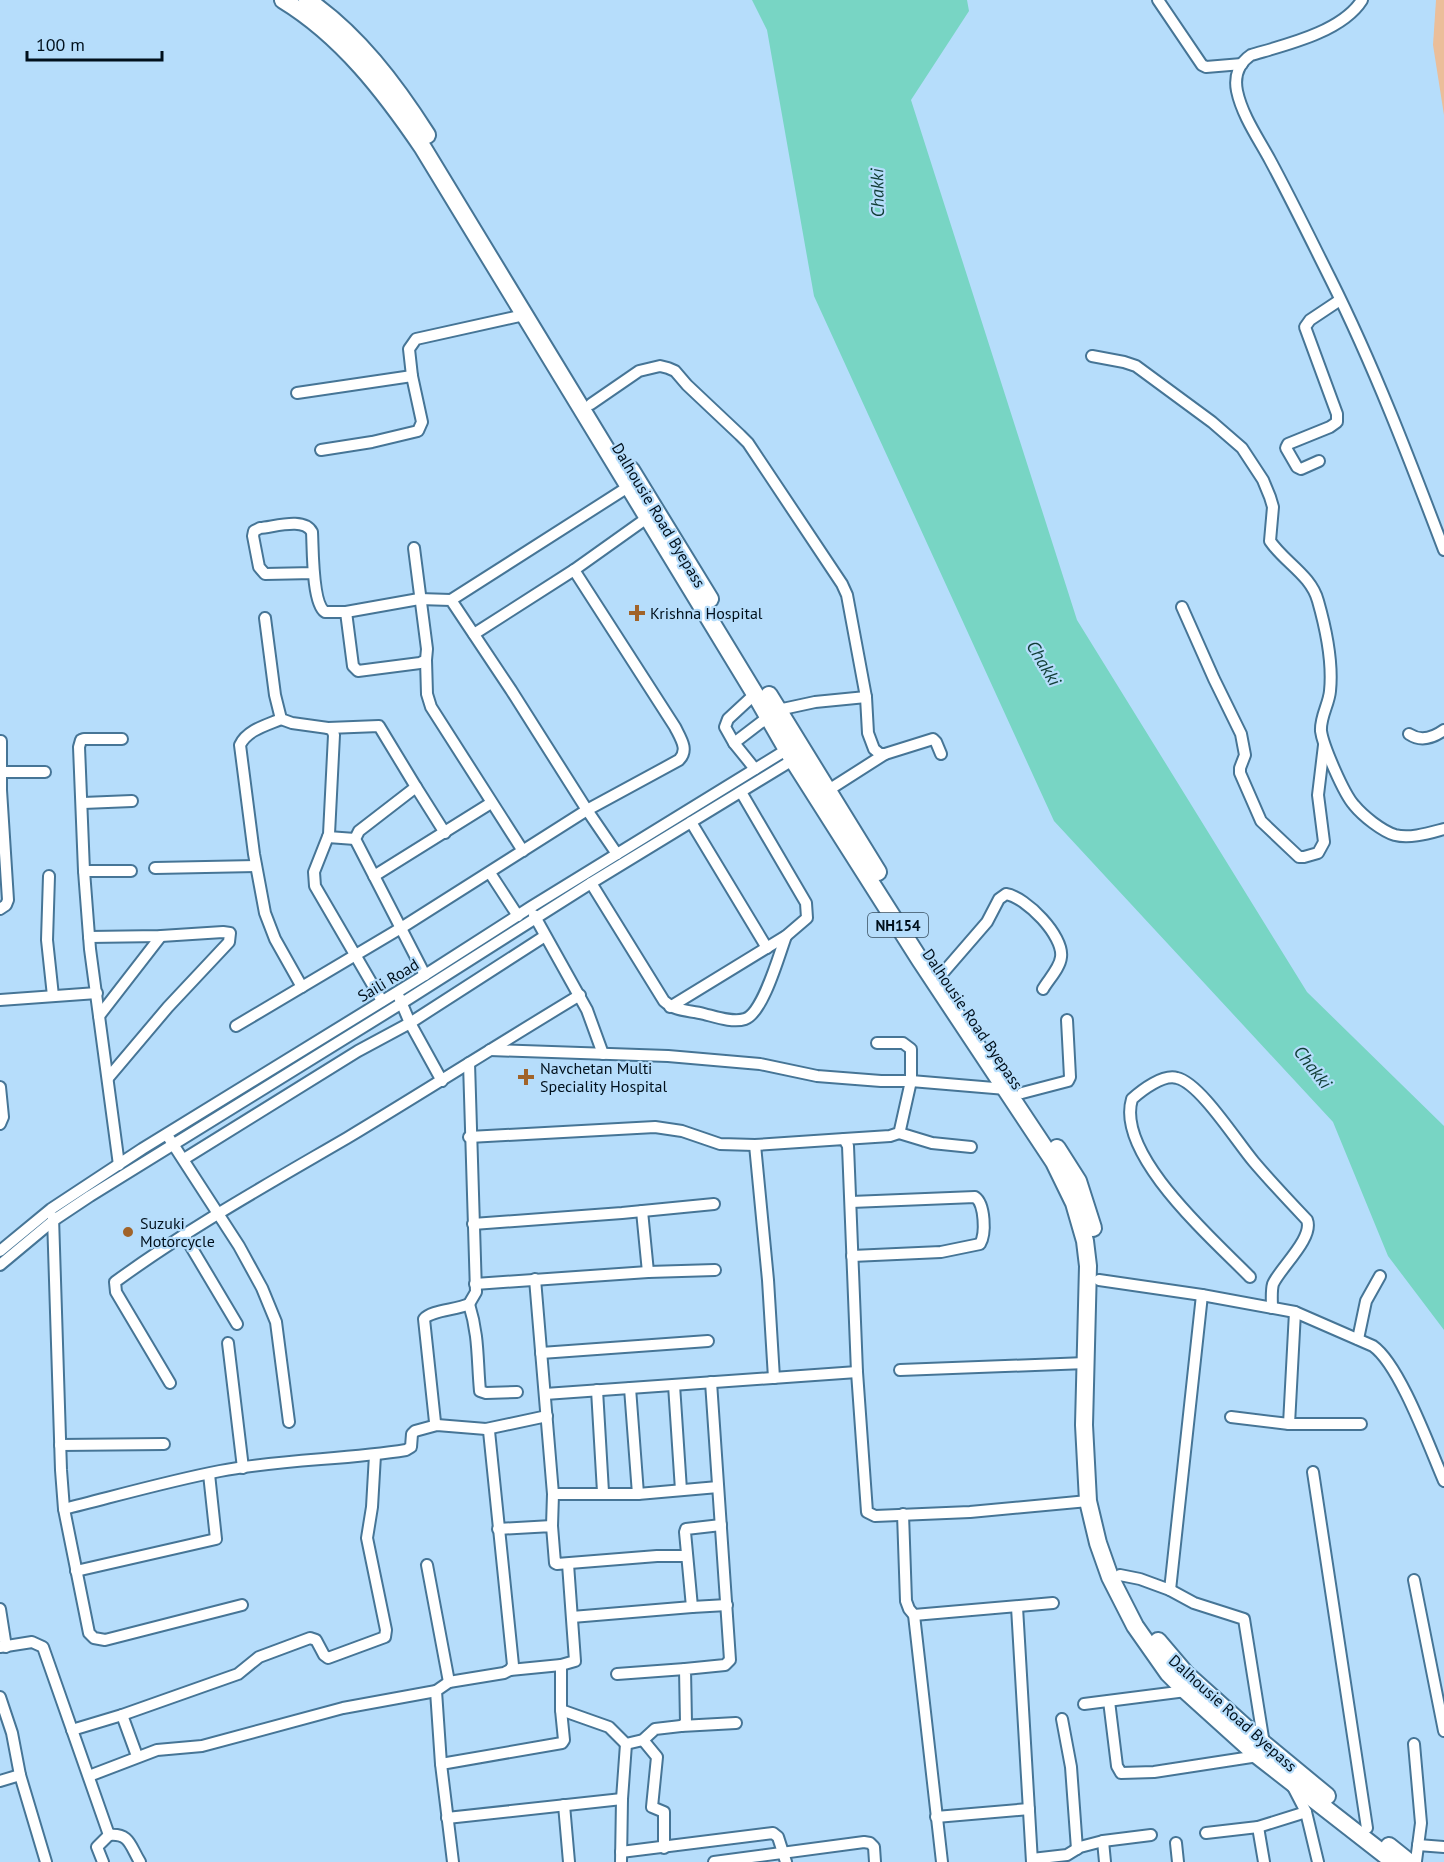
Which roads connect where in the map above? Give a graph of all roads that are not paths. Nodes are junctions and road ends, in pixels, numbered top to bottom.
1 (283, 0) edge
2 (307, 0) edge
3 (1158, 0) edge
4 (1362, 0) edge
5 (1242, 63) junction
6 (1340, 300) junction
7 (524, 315) junction
8 (1092, 356) dead end
9 (412, 376) junction
10 (297, 393) dead end
11 (591, 404) junction
12 (321, 450) dead end
13 (1318, 461) dead end
14 (628, 487) junction
15 (647, 518) junction
16 (414, 548) dead end
17 (1444, 550) edge
18 (574, 570) junction
19 (314, 573) junction
20 (419, 599) junction
21 (451, 600) junction
22 (1182, 607) dead end
23 (346, 612) junction
24 (265, 618) dead end
25 (474, 634) junction
26 (426, 660) junction
27 (755, 694) junction
28 (866, 697) junction
29 (773, 713) junction
30 (281, 719) junction
31 (328, 728) junction
32 (1444, 730) edge
33 (1409, 734) dead end
34 (122, 739) dead end
35 (1, 741) edge
36 (1324, 742) junction
37 (734, 743) junction
38 (795, 751) junction
39 (885, 754) junction
40 (941, 754) dead end
41 (755, 769) junction
42 (2, 772) junction
43 (45, 772) dead end
44 (416, 787) junction
45 (1, 790) edge
46 (827, 791) junction
47 (741, 792) junction
48 (132, 801) dead end
49 (83, 803) junction
50 (491, 803) junction
51 (587, 810) junction
52 (691, 822) junction
53 (1444, 829) edge
54 (445, 833) junction
55 (328, 837) junction
56 (355, 839) junction
57 (523, 851) junction
58 (617, 854) junction
59 (256, 866) junction
60 (154, 868) dead end
61 (84, 871) junction
62 (131, 871) dead end
63 (490, 873) junction
64 (49, 876) dead end
65 (374, 876) junction
66 (591, 883) junction
67 (531, 907) junction
68 (0, 909) edge
69 (518, 916) junction
70 (536, 919) junction
71 (401, 928) junction
72 (161, 936) junction
73 (545, 936) junction
74 (786, 936) junction
75 (89, 937) junction
76 (767, 948) junction
77 (354, 956) junction
78 (942, 974) junction
79 (425, 975) junction
80 (302, 987) junction
81 (1043, 989) dead end
82 (395, 992) junction
83 (97, 993) junction
84 (580, 995) junction
85 (53, 996) junction
86 (0, 1000) edge
87 (382, 1000) junction
88 (402, 1003) junction
89 (670, 1007) junction
90 (99, 1016) junction
91 (1067, 1020) dead end
92 (410, 1023) junction
93 (236, 1026) dead end
94 (878, 1043) dead end
95 (489, 1050) junction
96 (603, 1054) junction
97 (469, 1063) junction
98 (108, 1078) junction
99 (442, 1081) junction
100 (911, 1081) junction
101 (0, 1087) edge
102 (1014, 1091) junction
103 (0, 1124) edge
104 (899, 1133) junction
105 (166, 1134) junction
106 (470, 1137) junction
107 (844, 1139) junction
108 (173, 1144) junction
109 (755, 1145) junction
110 (971, 1146) dead end
111 (184, 1159) junction
112 (119, 1165) junction
113 (851, 1202) junction
114 (714, 1204) dead end
115 (642, 1211) junction
116 (218, 1214) junction
117 (53, 1215) junction
118 (473, 1224) junction
119 (184, 1235) junction
120 (1, 1247) edge
121 (852, 1256) junction
122 (0, 1265) edge
123 (715, 1270) dead end
124 (648, 1272) junction
125 (1380, 1276) dead end
126 (1250, 1277) dead end
127 (535, 1279) junction
128 (1099, 1280) junction
129 (475, 1284) junction
130 (1202, 1295) junction
131 (469, 1305) junction
132 (1272, 1308) junction
133 (1295, 1312) junction
134 (237, 1324) dead end
135 (1358, 1339) junction
136 (708, 1341) dead end
137 (228, 1343) dead end
138 (541, 1353) junction
139 (1086, 1363) junction
140 (900, 1370) dead end
141 (857, 1372) junction
142 (774, 1378) junction
143 (711, 1382) junction
144 (170, 1383) dead end
145 (674, 1385) junction
146 (630, 1388) junction
147 (597, 1390) junction
148 (517, 1392) dead end
149 (544, 1394) junction
150 (547, 1416) junction
151 (1232, 1417) dead end
152 (289, 1422) dead end
153 (1289, 1424) junction
154 (1361, 1424) dead end
155 (437, 1425) junction
156 (486, 1429) junction
157 (164, 1444) dead end
158 (60, 1445) junction
159 (375, 1455) junction
160 (243, 1468) junction
161 (1313, 1472) dead end
162 (209, 1474) junction
163 (1444, 1481) edge
164 (718, 1487) junction
165 (681, 1490) junction
166 (603, 1492) junction
167 (553, 1494) junction
168 (638, 1494) junction
169 (1089, 1502) junction
170 (64, 1509) junction
171 (903, 1514) junction
172 (721, 1525) junction
173 (552, 1526) junction
174 (498, 1529) junction
175 (685, 1556) junction
176 (568, 1564) junction
177 (427, 1565) dead end
178 (76, 1571) junction
179 (1120, 1575) junction
180 (1414, 1580) dead end
181 (1170, 1590) junction
182 (1053, 1603) dead end
183 (242, 1605) dead end
184 (727, 1605) junction
185 (692, 1607) junction
186 (1017, 1608) junction
187 (0, 1609) edge
188 (914, 1615) junction
189 (572, 1617) junction
190 (3, 1647) edge
191 (561, 1665) junction
192 (685, 1669) junction
193 (510, 1670) junction
194 (617, 1674) dead end
195 (449, 1682) junction
196 (436, 1691) junction
197 (1186, 1691) junction
198 (0, 1697) edge
199 (1109, 1701) junction
200 (1084, 1704) dead end
201 (561, 1710) junction
202 (122, 1715) junction
203 (1062, 1719) dead end
204 (736, 1723) dead end
205 (681, 1726) junction
206 (72, 1730) junction
207 (1444, 1731) edge
208 (643, 1740) junction
209 (626, 1744) junction
210 (1414, 1744) dead end
211 (1262, 1750) junction
212 (137, 1756) junction
213 (441, 1764) junction
214 (20, 1775) junction
215 (89, 1776) junction
216 (0, 1782) edge
217 (1290, 1782) junction
218 (622, 1799) junction
219 (564, 1805) junction
220 (1029, 1809) junction
221 (1306, 1812) junction
222 (936, 1816) junction
223 (447, 1818) junction
224 (1258, 1827) junction
225 (1367, 1828) junction
226 (1206, 1833) dead end
227 (109, 1835) junction
228 (1151, 1835) dead end
229 (1103, 1841) junction
230 (1176, 1843) dead end
231 (1444, 1847) edge
232 (664, 1848) junction
233 (1071, 1855) edge
234 (621, 1857) edge
235 (784, 1857) edge
236 (1410, 1858) edge
237 (1032, 1860) edge
238 (46, 1862) edge
239 (103, 1862) edge
240 (140, 1862) edge
241 (453, 1862) edge
242 (569, 1862) edge
243 (714, 1862) edge
244 (875, 1862) edge
245 (942, 1862) edge
246 (1105, 1862) edge
247 (1178, 1862) edge
248 (1264, 1862) edge
249 (1318, 1862) edge

1 - 7 highway, NH154
2 - 11 highway, Dalhousie Road Byepass / NH154
3 - 5 street
4 - 5 street
5 - 6 street
6 - 13 street
6 - 17 street
7 - 9 street
7 - 14 highway, NH154
8 - 36 street
9 - 10 street
9 - 12 street
11 - 28 street
11 - 29 highway, Dalhousie Road Byepass / NH154
14 - 15 highway, NH154
14 - 21 street
15 - 18 street
15 - 27 highway, NH154
16 - 20 street
18 - 25 street
18 - 51 street
19 - 19 street
19 - 23 street
20 - 21 street
20 - 23 street
20 - 26 street
21 - 25 street
22 - 36 street
23 - 26 street
24 - 30 street
25 - 51 street
26 - 50 street
27 - 29 highway, NH154
27 - 37 street
28 - 29 street
28 - 39 street
29 - 37 street
29 - 38 highway, Dalhousie Road Byepass / NH154
30 - 31 street
30 - 59 street
31 - 44 street
31 - 55 street
32 - 33 street
34 - 49 street
35 - 42 street
36 - 53 street
37 - 41 street
38 - 41 street, Saili Road
38 - 46 highway, Dalhousie Road Byepass / NH154
38 - 47 street
38 - 102 highway, NH154
39 - 40 street
39 - 46 street
41 - 58 street, Saili Road
42 - 43 street
42 - 45 street
44 - 54 street
44 - 56 street
45 - 68 street
46 - 78 highway, Dalhousie Road Byepass / NH154
47 - 52 street
47 - 74 street
48 - 49 street
49 - 61 street
50 - 54 street
50 - 57 street
51 - 57 street
51 - 58 street
52 - 66 street
52 - 76 street
54 - 65 street
55 - 56 street
55 - 77 street
56 - 65 street
57 - 63 street
58 - 67 street, Saili Road
59 - 60 street
59 - 80 street
61 - 62 street
61 - 75 street
63 - 69 street
63 - 71 street
64 - 85 street
65 - 71 street
66 - 70 street
66 - 89 street
67 - 69 street, Saili Road
67 - 70 street
69 - 79 street, Saili Road
70 - 73 street
70 - 88 street
71 - 77 street
71 - 79 street
72 - 75 street
72 - 90 street
72 - 98 street
73 - 84 street
73 - 92 street
74 - 76 street
74 - 89 street
75 - 83 street
76 - 89 street
77 - 80 street
77 - 87 street
78 - 81 street
78 - 102 highway, Dalhousie Road Byepass / NH154
79 - 82 street, Saili Road
80 - 93 street
82 - 87 street, Saili Road
82 - 88 street
83 - 85 street
83 - 90 street
84 - 95 street
84 - 96 street
85 - 86 street
87 - 105 street, Saili Road
88 - 92 street
88 - 108 street
90 - 98 street
91 - 102 street
92 - 99 street
92 - 111 street
94 - 100 street
95 - 96 street
95 - 97 street
96 - 100 street
97 - 99 street
97 - 106 street
98 - 112 street
99 - 116 street
100 - 102 street
100 - 104 street
101 - 103 street
102 - 128 highway, Dalhousie Road Byepass / NH154
102 - 139 highway, NH154
104 - 107 street
104 - 110 street
105 - 108 street
105 - 112 street, Saili Road
106 - 109 street
106 - 118 street
107 - 109 street
107 - 113 street
108 - 111 street
108 - 117 street
109 - 142 street
111 - 116 street
112 - 117 street, Saili Road
113 - 121 street
113 - 121 street
114 - 115 street
115 - 118 street
115 - 124 street
116 - 119 street
116 - 152 street
117 - 120 street, Saili Road
117 - 122 street
117 - 158 street
118 - 129 street
119 - 134 street
119 - 144 street
121 - 141 street
123 - 124 street
124 - 127 street
125 - 135 street
126 - 132 street
127 - 129 street
127 - 138 street
128 - 130 street
128 - 179 highway, Dalhousie Road Byepass / NH154
129 - 131 street
130 - 132 street
130 - 181 street
131 - 148 street
131 - 155 street
132 - 133 street
133 - 135 street
133 - 153 street
135 - 163 street
136 - 138 street
137 - 160 street
138 - 149 street
139 - 140 street
139 - 169 highway, NH154
141 - 142 street
141 - 171 street
142 - 143 street
143 - 145 street
143 - 164 street
145 - 146 street
145 - 165 street
146 - 147 street
146 - 168 street
147 - 149 street
147 - 166 street
149 - 150 street
150 - 156 street
150 - 167 street
151 - 153 street
153 - 154 street
155 - 156 street
155 - 159 street
156 - 174 street
157 - 158 street
158 - 170 street
159 - 160 street
159 - 202 street
160 - 162 street
161 - 225 street
162 - 170 street
162 - 178 street
164 - 165 street
164 - 172 street
165 - 168 street
166 - 167 street
166 - 168 street
167 - 173 street
169 - 171 street
169 - 197 highway, NH154
170 - 178 street
171 - 188 street
172 - 175 street
172 - 184 street
173 - 174 street
173 - 176 street
174 - 193 street
175 - 176 street
175 - 185 street
176 - 189 street
177 - 195 street
178 - 183 street
179 - 181 street
179 - 211 highway, Dalhousie Road Byepass / NH154
180 - 207 street
181 - 211 street
182 - 186 street
184 - 185 street
184 - 192 street
185 - 189 street
186 - 188 street
186 - 220 street
187 - 190 street
188 - 222 street
189 - 191 street
190 - 206 street
191 - 193 street
191 - 201 street
192 - 194 street
192 - 205 street
193 - 195 street
195 - 196 street
196 - 212 street
196 - 213 street
197 - 199 street
197 - 211 highway, NH154
198 - 214 street
199 - 200 street
199 - 211 street
201 - 209 street
201 - 213 street
202 - 206 street
202 - 212 street
203 - 233 street
204 - 205 street
205 - 208 street
206 - 215 street
208 - 209 street
208 - 232 street
209 - 218 street
210 - 236 street
211 - 217 highway, NH154
211 - 225 highway, Dalhousie Road Byepass / NH154
212 - 215 street
213 - 223 street
214 - 216 street
214 - 238 street
215 - 227 street
217 - 221 street
217 - 236 highway, NH154
218 - 219 street
218 - 234 street
219 - 223 street
219 - 242 street
220 - 222 street
220 - 237 street
221 - 224 street
221 - 249 street
222 - 245 street
223 - 241 street
224 - 226 street
224 - 248 street
225 - 236 highway, Dalhousie Road Byepass / NH154
227 - 239 street
227 - 240 street
228 - 229 street
229 - 233 street
229 - 246 street
230 - 247 street
231 - 236 street
232 - 234 street
232 - 235 street
233 - 237 street
235 - 243 street
235 - 244 street

